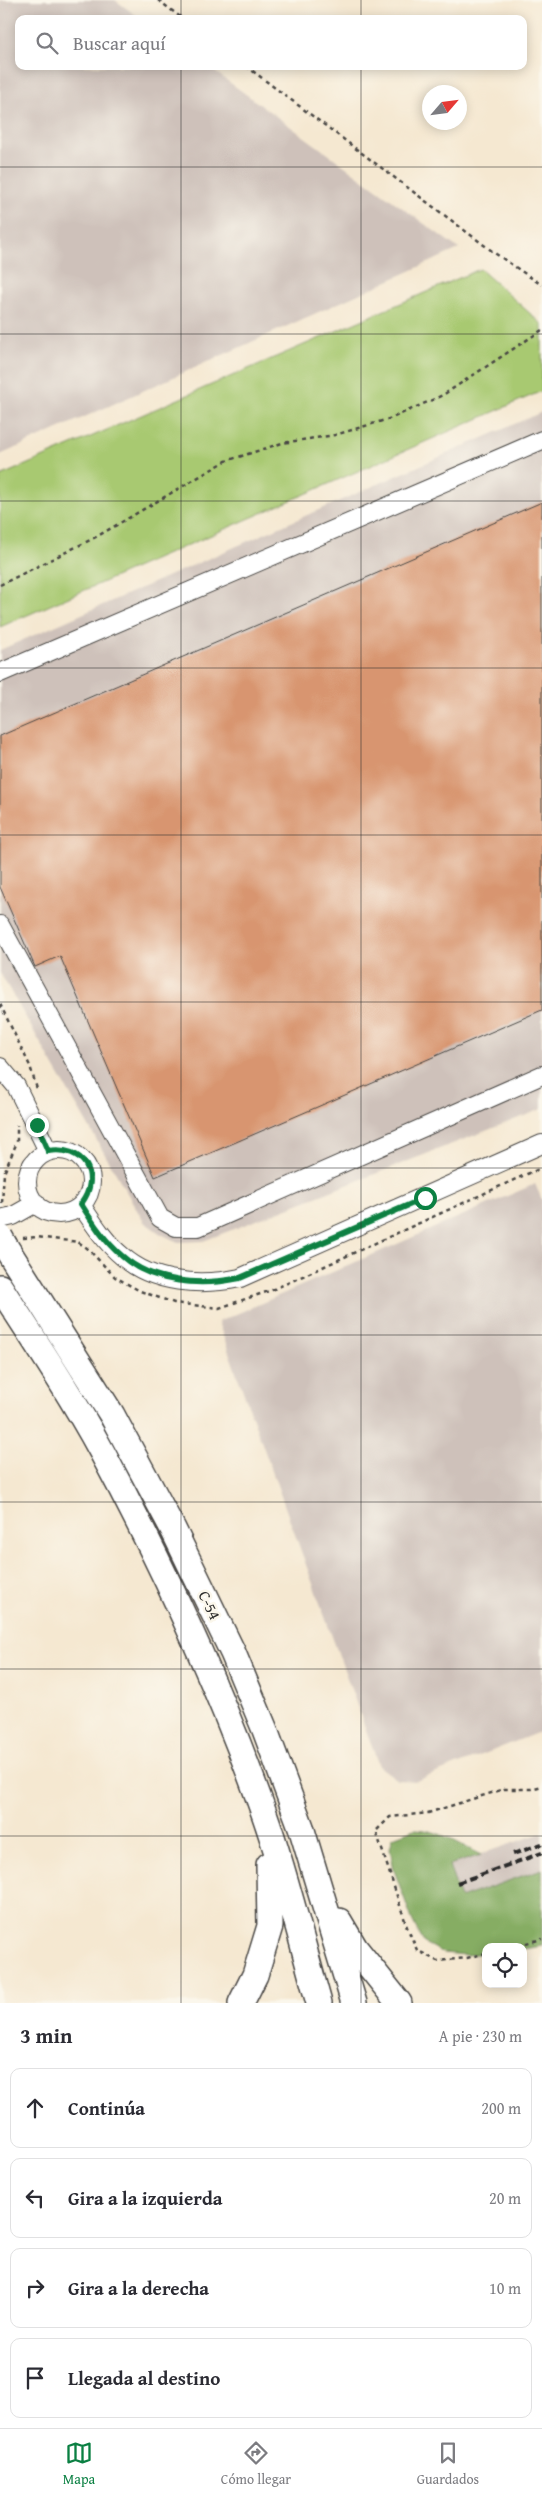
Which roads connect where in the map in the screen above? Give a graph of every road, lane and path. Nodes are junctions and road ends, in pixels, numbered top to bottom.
1 (158, 0) edge
2 (177, 15) edge
3 (251, 70) edge
4 (542, 285) edge
5 (542, 330) edge
6 (542, 440) edge
7 (0, 585) edge
8 (0, 674) edge
9 (0, 925) edge
10 (0, 1004) edge
11 (0, 1066) edge
12 (542, 1075) edge
13 (38, 1093) dead end
14 (16, 1126) dead end
15 (542, 1144) edge
16 (48, 1151) junction
17 (3, 1188) dead end
18 (36, 1203) junction
19 (81, 1204) junction
20 (0, 1219) edge
21 (3, 1242) edge
22 (0, 1287) edge
23 (542, 1786) edge
24 (265, 1815) junction
25 (316, 1882) junction
26 (542, 1939) edge
27 (526, 1943) edge
28 (482, 1954) edge
29 (241, 2003) edge
30 (319, 2003) edge
31 (354, 2003) edge
32 (399, 2003) edge

1 - 2 path
3 - 4 path
5 - 7 path
6 - 8 street
9 - 12 street
10 - 13 path
11 - 16 street
14 - 17 path
15 - 19 street
16 - 18 street
16 - 19 street
18 - 19 street
18 - 20 street
21 - 25 highway, C-54 / C-54
22 - 24 highway, C-54
23 - 28 path
24 - 29 highway
24 - 30 highway, C-54
25 - 31 highway, C-54 / C-54
25 - 32 highway
26 - 27 path

